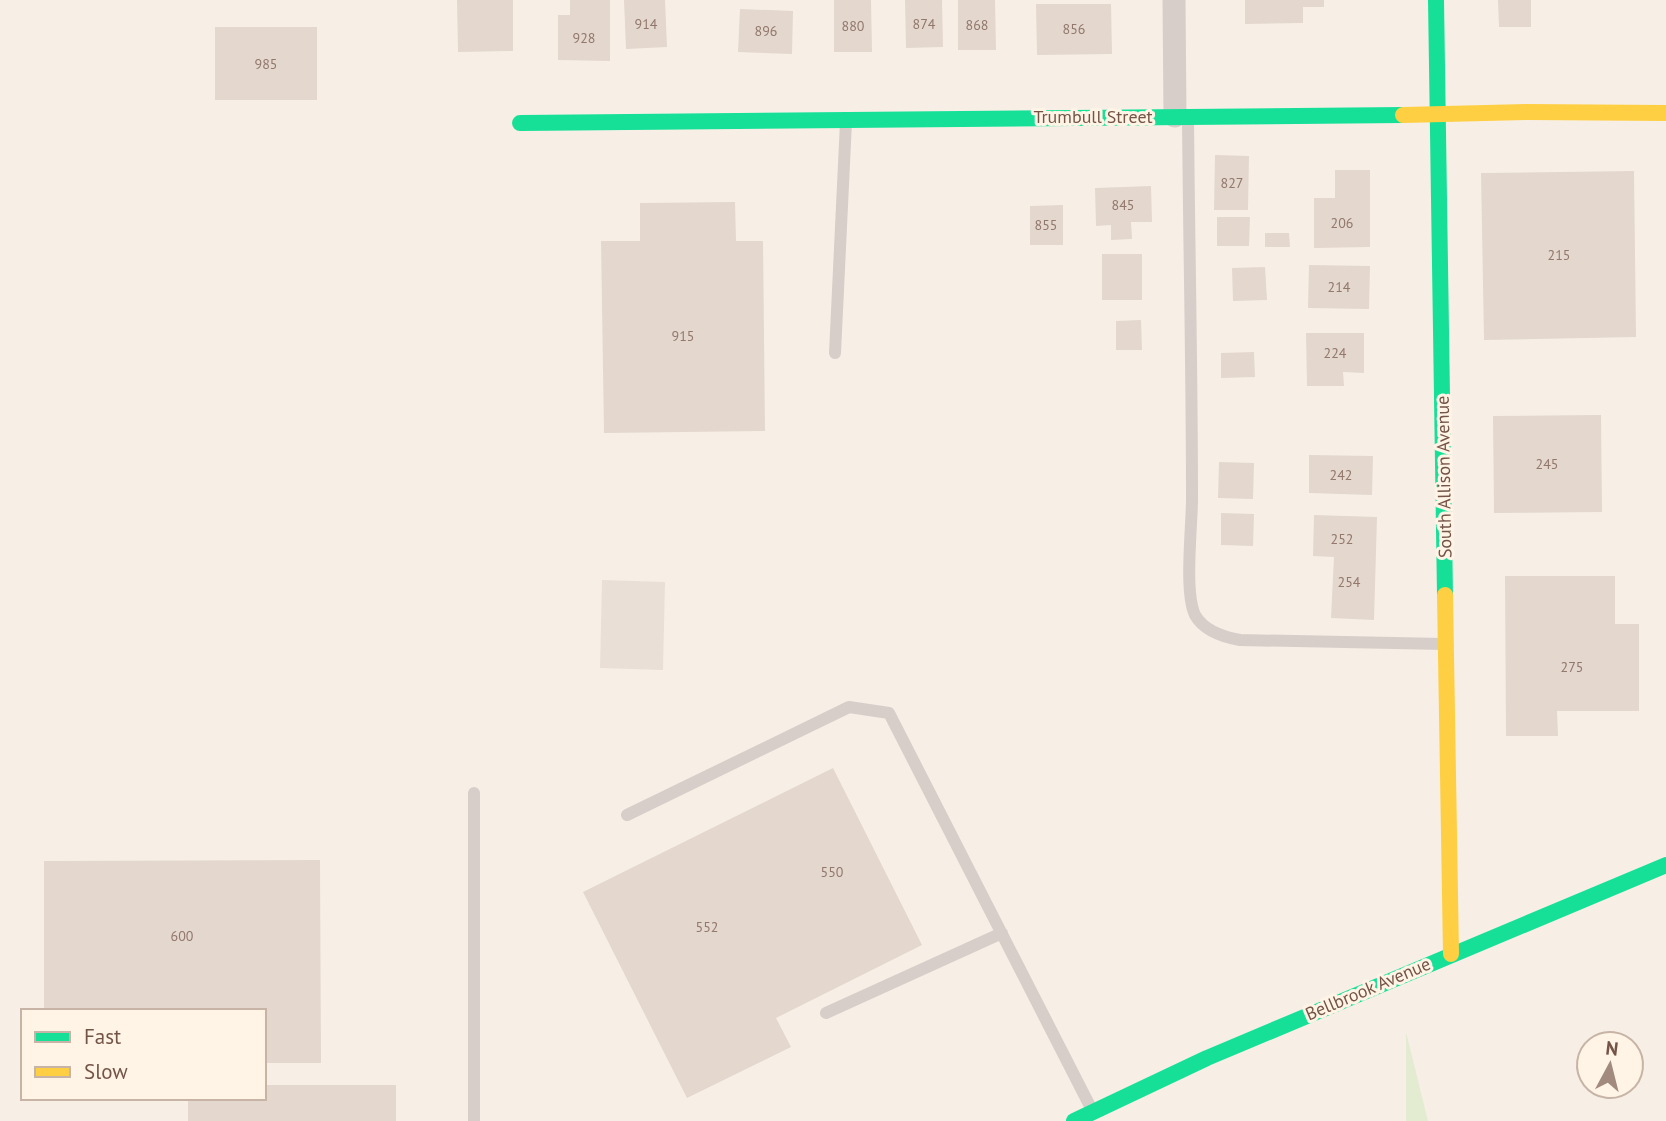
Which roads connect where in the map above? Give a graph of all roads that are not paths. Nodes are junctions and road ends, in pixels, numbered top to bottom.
1 (1174, 0) edge
2 (1436, 0) edge
3 (1666, 113) edge
4 (1437, 115) junction
5 (1181, 116) junction
6 (846, 118) junction
7 (520, 122) dead end
8 (835, 353) dead end
9 (1447, 644) junction
10 (474, 793) dead end
11 (627, 815) dead end
12 (1666, 865) edge
13 (1002, 933) junction
14 (1451, 954) junction
15 (826, 1013) dead end
16 (1093, 1112) junction
17 (474, 1121) edge
18 (1074, 1121) edge

1 - 5 street
2 - 4 street, South Allison Avenue
3 - 4 street, Trumbull Street
4 - 5 street, Trumbull Street
4 - 9 street, South Allison Avenue
5 - 6 street, Trumbull Street
5 - 9 lane
6 - 7 street, Trumbull Street
6 - 8 lane
9 - 14 street, South Allison Avenue
10 - 17 lane
11 - 13 lane
12 - 14 street, Bellbrook Avenue
13 - 15 lane
13 - 16 lane
14 - 16 street, Bellbrook Avenue
16 - 18 street, Bellbrook Avenue

